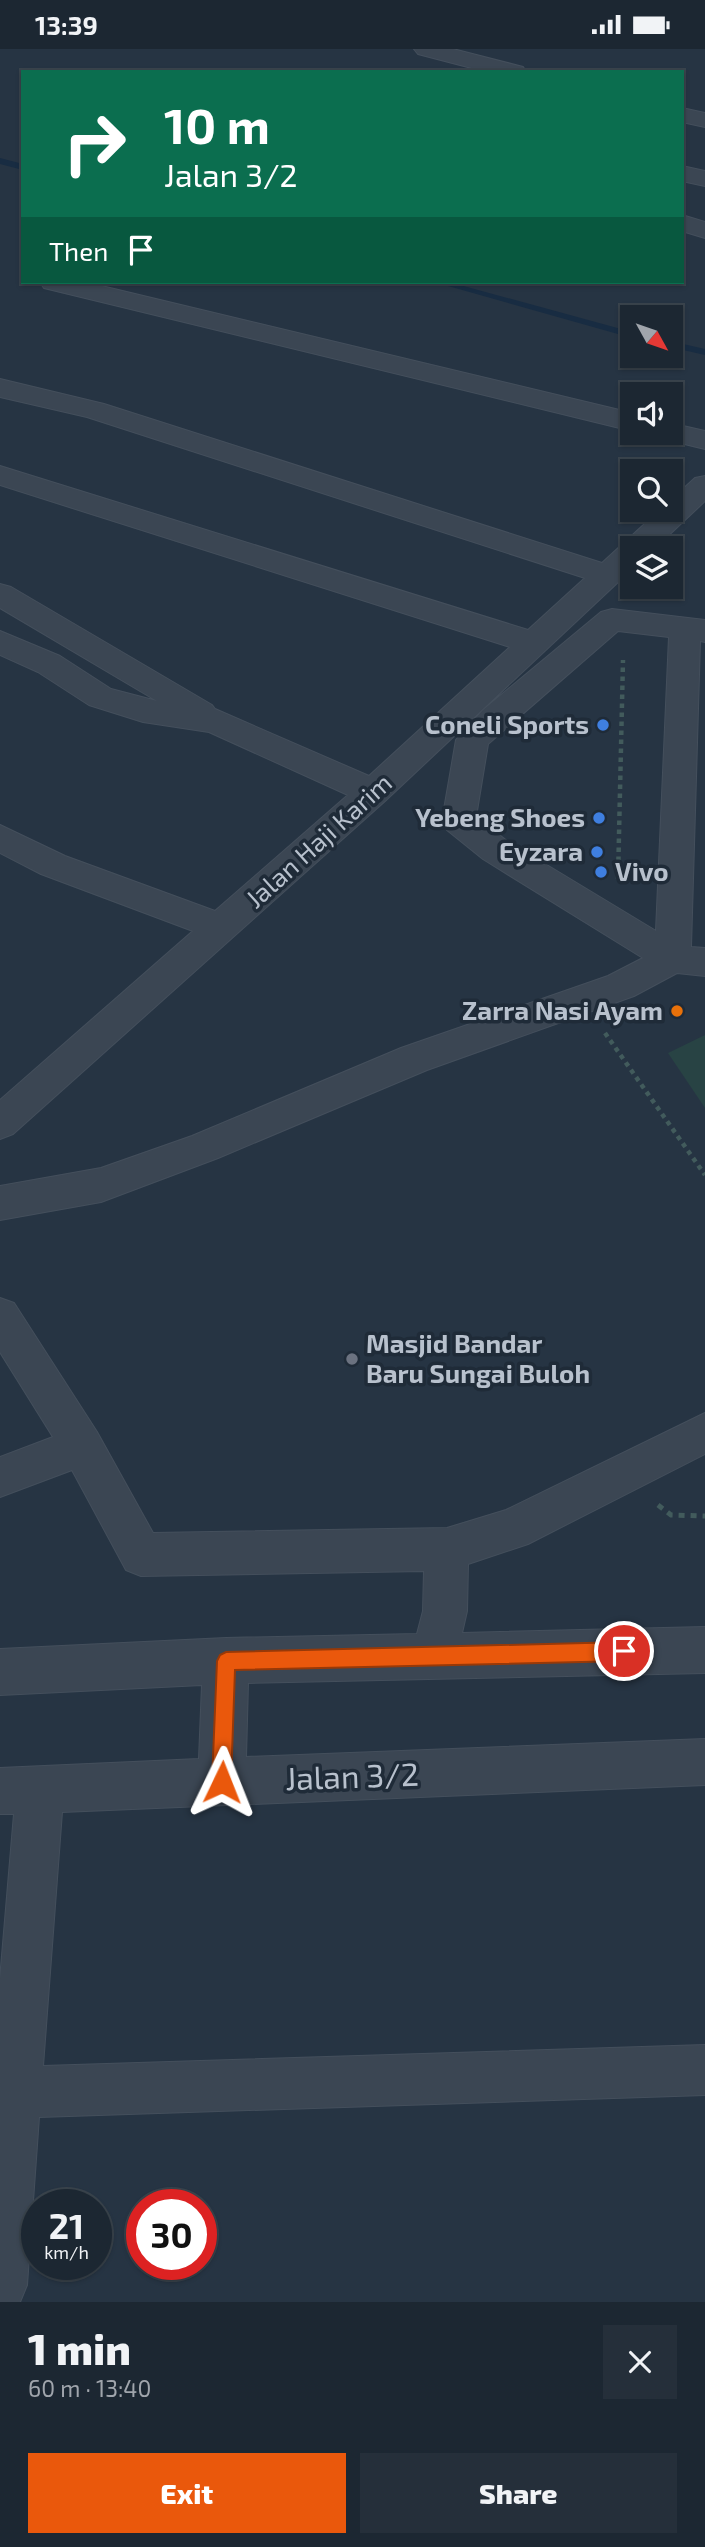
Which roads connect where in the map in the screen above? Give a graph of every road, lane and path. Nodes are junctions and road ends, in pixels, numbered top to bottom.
1 (426, 49) edge
2 (507, 70) edge
3 (684, 115) edge
4 (705, 120) edge
5 (684, 174) edge
6 (705, 179) edge
7 (684, 224) edge
8 (705, 230) edge
9 (684, 238) edge
10 (705, 243) edge
11 (61, 284) edge
12 (0, 388) edge
13 (620, 419) edge
14 (683, 435) edge
15 (705, 440) edge
16 (0, 475) edge
17 (705, 485) edge
18 (650, 536) edge
19 (620, 563) edge
20 (607, 575) junction
21 (0, 594) edge
22 (624, 621) junction
23 (695, 630) edge
24 (0, 642) edge
25 (534, 643) junction
26 (215, 721) junction
27 (373, 792) junction
28 (0, 838) edge
29 (617, 925) junction
30 (222, 929) junction
31 (689, 960) edge
32 (582, 1000) junction
33 (0, 1123) edge
34 (705, 1175) edge
35 (0, 1203) edge
36 (0, 1316) edge
37 (705, 1433) edge
38 (82, 1446) junction
39 (0, 1478) edge
40 (447, 1549) junction
41 (705, 1650) edge
42 (434, 1655) junction
43 (226, 1661) junction
44 (0, 1672) edge
45 (705, 1762) edge
46 (222, 1782) junction
47 (20, 1791) edge
48 (705, 2070) edge
49 (9, 2093) edge
50 (0, 2285) edge

1 - 2 street
3 - 4 street
5 - 6 street
7 - 8 street
9 - 10 street
11 - 13 street
12 - 20 street
14 - 15 street
16 - 25 street
17 - 18 street
19 - 20 street, Jalan Haji Karim
20 - 25 street, Jalan Haji Karim
21 - 26 street
22 - 23 street
22 - 29 path
22 - 29 street
23 - 31 street
24 - 26 street
25 - 27 street, Jalan Haji Karim
26 - 27 street
27 - 30 street, Jalan Haji Karim
28 - 30 street
29 - 31 street
30 - 33 street, Jalan Haji Karim
31 - 32 street
32 - 34 path
32 - 35 street
36 - 38 street
37 - 40 street
38 - 39 street
38 - 40 street
40 - 42 street
41 - 42 street
42 - 43 street
43 - 44 street
43 - 46 street
45 - 46 street, Jalan 3/2
46 - 47 street, Jalan 3/2
47 - 49 street
48 - 49 street
49 - 50 street

